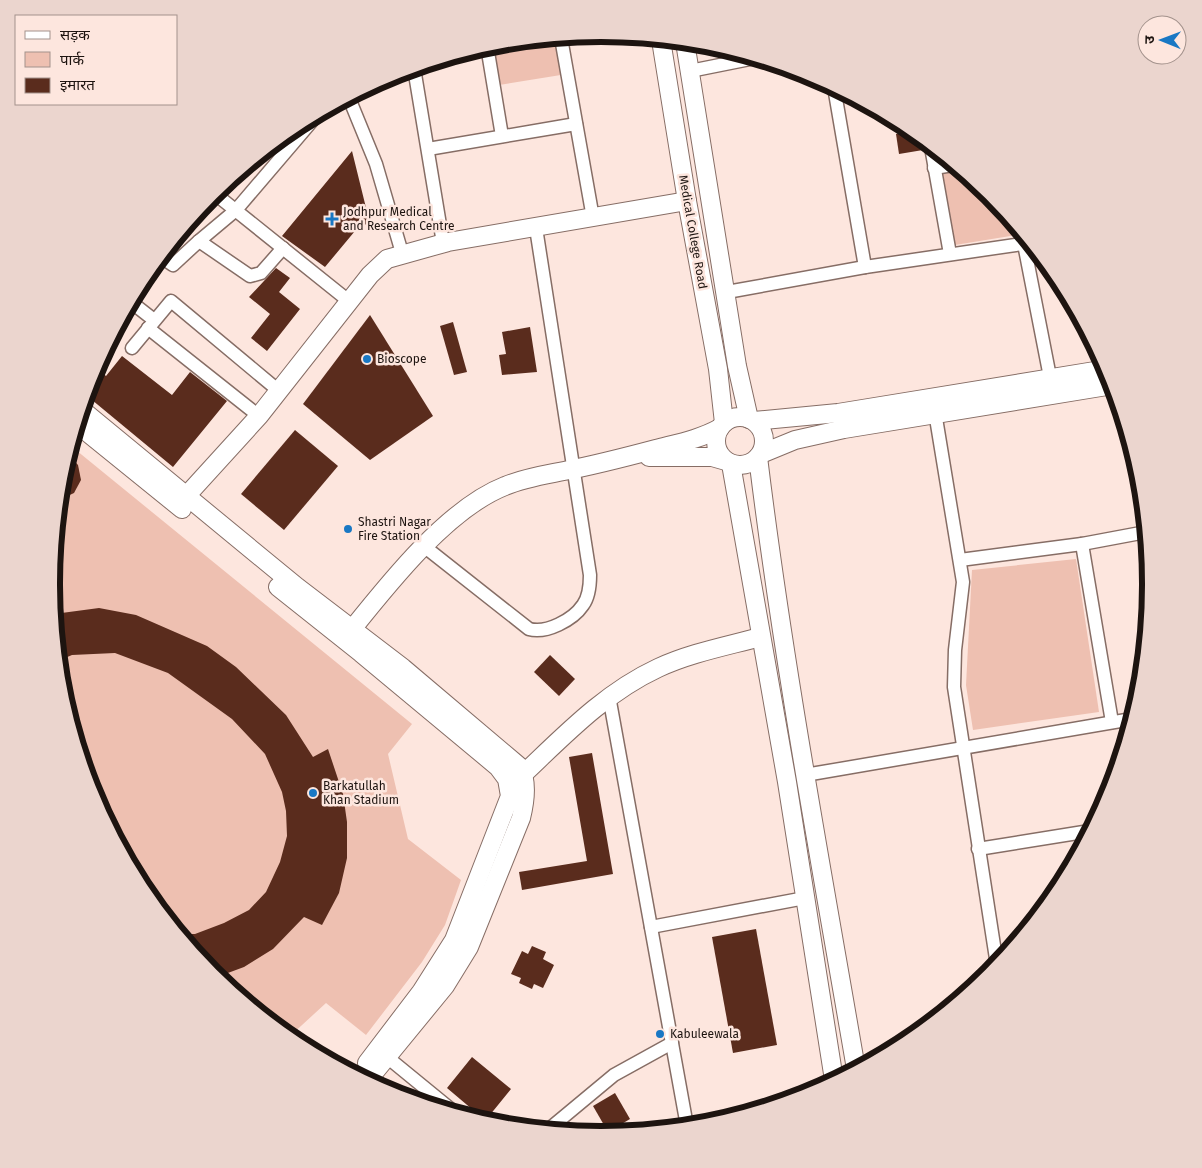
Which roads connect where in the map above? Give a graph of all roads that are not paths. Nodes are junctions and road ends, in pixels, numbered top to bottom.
1 (562, 44) edge
2 (662, 46) edge
3 (686, 49) edge
4 (488, 55) edge
5 (741, 61) edge
6 (690, 71) junction
7 (415, 76) edge
8 (835, 96) edge
9 (351, 104) edge
10 (576, 124) junction
11 (302, 133) edge
12 (502, 136) junction
13 (428, 149) junction
14 (933, 156) edge
15 (945, 166) edge
16 (934, 168) junction
17 (221, 198) edge
18 (687, 201) junction
19 (236, 210) junction
20 (593, 218) junction
21 (536, 228) junction
22 (199, 241) junction
23 (443, 243) junction
24 (1022, 244) edge
25 (283, 248) junction
26 (1028, 251) edge
27 (402, 253) junction
28 (950, 254) junction
29 (166, 261) edge
30 (866, 267) junction
31 (727, 292) junction
32 (350, 302) junction
33 (136, 307) edge
34 (151, 324) junction
35 (132, 348) dead end
36 (1098, 370) edge
37 (1050, 378) junction
38 (1104, 385) edge
39 (279, 392) junction
40 (934, 406) junction
41 (87, 414) edge
42 (259, 416) junction
43 (752, 420) junction
44 (722, 426) junction
45 (83, 428) edge
46 (759, 456) junction
47 (629, 457) junction
48 (729, 462) junction
49 (574, 469) junction
50 (181, 501) junction
51 (1140, 533) edge
52 (1082, 544) junction
53 (425, 547) junction
54 (960, 560) junction
55 (348, 634) junction
56 (760, 636) junction
57 (609, 696) junction
58 (1125, 720) edge
59 (1112, 722) junction
60 (962, 747) junction
61 (524, 774) junction
62 (805, 775) junction
63 (509, 788) junction
64 (1082, 833) edge
65 (978, 849) junction
66 (805, 898) junction
67 (651, 926) junction
68 (995, 956) edge
69 (672, 1043) junction
70 (387, 1057) junction
71 (855, 1062) edge
72 (362, 1070) edge
73 (833, 1073) edge
74 (372, 1075) edge
75 (430, 1098) edge
76 (686, 1119) edge
77 (555, 1123) edge

1 - 10 street
2 - 18 street, Medical College Road
3 - 6 street, Medical College Road
4 - 12 street
5 - 6 street
6 - 31 street, Medical College Road
7 - 13 street
8 - 30 street
9 - 27 street
10 - 12 street
10 - 20 street
11 - 19 street
12 - 13 street
13 - 23 street
14 - 16 street
15 - 16 street
16 - 28 street
17 - 19 street
18 - 20 street
18 - 44 street, Medical College Road
19 - 22 street
19 - 25 street
20 - 21 street
21 - 23 street
21 - 49 street
22 - 25 street
22 - 29 street
23 - 27 street
24 - 28 street
25 - 32 street
26 - 37 street
27 - 32 street
28 - 30 street
30 - 31 street
31 - 43 street, Medical College Road
32 - 39 street
33 - 34 street
34 - 35 street
34 - 39 street
34 - 42 street
36 - 37 street
37 - 40 street
38 - 40 street
39 - 42 street
40 - 43 street
40 - 46 street
40 - 54 street
41 - 50 street
42 - 50 street
43 - 44 street
43 - 46 street
44 - 47 street
44 - 48 street
45 - 50 street
46 - 48 street
46 - 62 street
47 - 48 street
47 - 49 street
48 - 56 street
49 - 53 street
49 - 53 street
50 - 55 street
51 - 52 street
52 - 54 street
52 - 59 street
53 - 55 street
54 - 60 street
55 - 61 street
55 - 63 street
56 - 57 street
56 - 66 street
57 - 61 street
57 - 67 street
58 - 59 street
59 - 60 street
60 - 62 street
60 - 65 street
61 - 63 street
61 - 70 street
62 - 71 street
63 - 72 street
64 - 65 street
65 - 68 street
66 - 67 street
66 - 73 street
67 - 69 street
69 - 76 street
69 - 77 street
70 - 74 street
70 - 75 street

